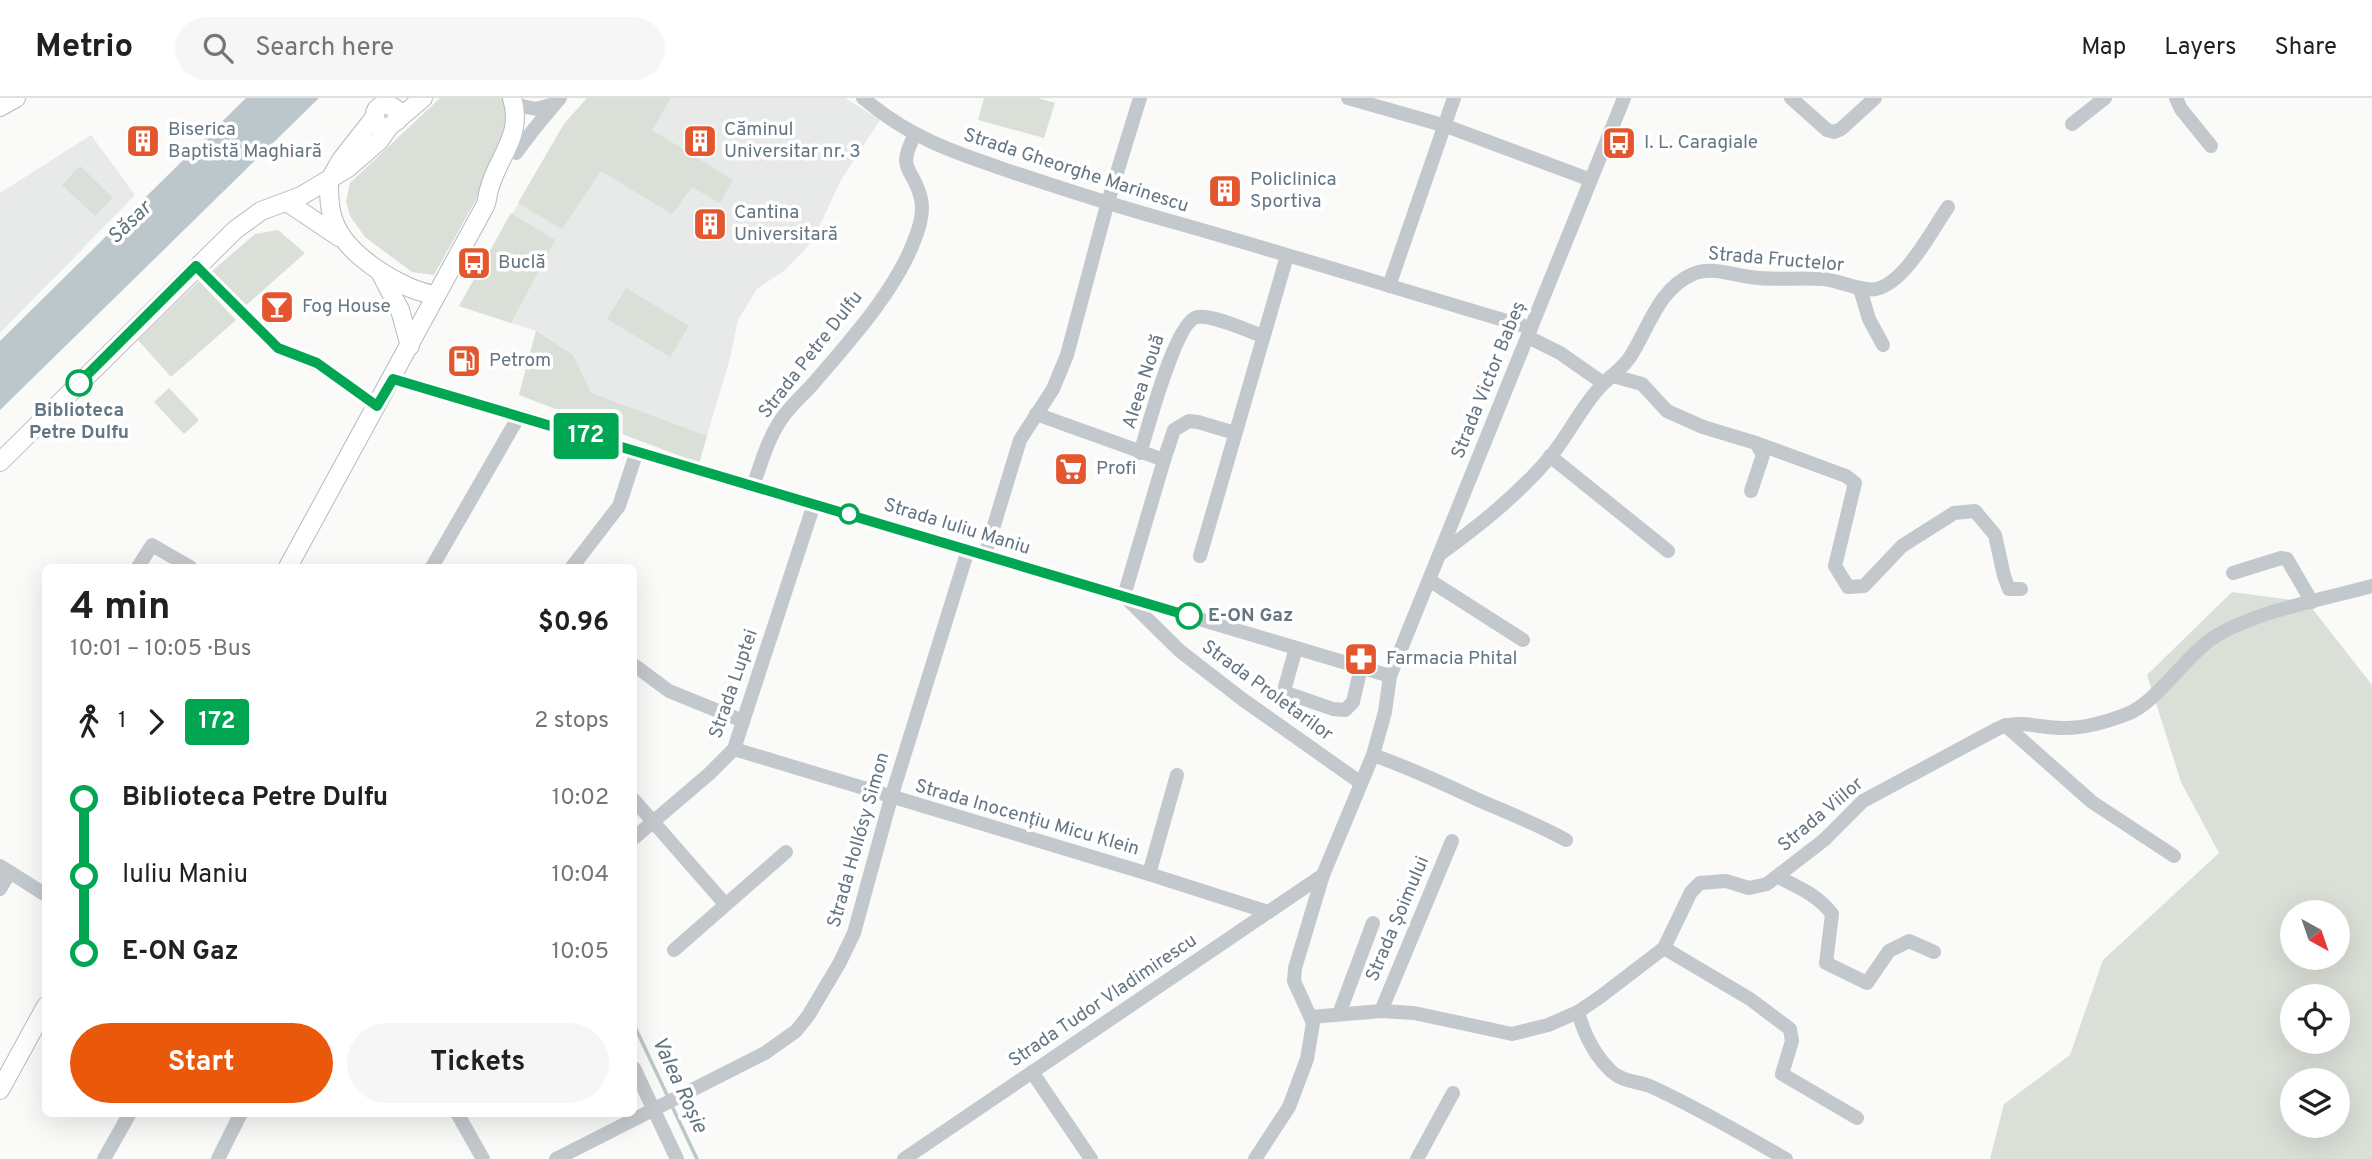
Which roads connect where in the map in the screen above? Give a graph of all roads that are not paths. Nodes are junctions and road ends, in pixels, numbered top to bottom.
1 (16, 98) edge
2 (364, 98) edge
3 (424, 98) edge
4 (863, 98) edge
5 (1140, 98) edge
6 (1348, 98) edge
7 (1454, 98) edge
8 (1624, 98) edge
9 (1791, 98) edge
10 (1875, 98) edge
11 (2105, 98) edge
12 (2176, 98) edge
13 (518, 101) edge
14 (558, 101) edge
15 (0, 107) edge
16 (385, 111) edge
17 (2072, 124) dead end
18 (1446, 126) junction
19 (915, 135) junction
20 (2211, 146) dead end
21 (516, 153) junction
22 (329, 180) junction
23 (1591, 180) junction
24 (488, 200) junction
25 (287, 202) junction
26 (1107, 205) junction
27 (1948, 207) dead end
28 (345, 242) junction
29 (1287, 256) junction
30 (196, 266) junction
31 (378, 269) junction
32 (1389, 286) junction
33 (1860, 289) junction
34 (436, 295) junction
35 (1529, 332) junction
36 (1263, 336) junction
37 (1883, 345) dead end
38 (410, 346) junction
39 (393, 379) junction
40 (1608, 379) junction
41 (377, 406) junction
42 (1036, 414) junction
43 (519, 416) junction
44 (1235, 433) junction
45 (1756, 443) junction
46 (637, 451) junction
47 (1140, 453) junction
48 (1550, 456) junction
49 (1164, 460) junction
50 (0, 462) edge
51 (753, 486) junction
52 (1751, 491) dead end
53 (814, 504) junction
54 (968, 550) junction
55 (1668, 551) dead end
56 (985, 555) junction
57 (1439, 555) junction
58 (1200, 556) dead end
59 (140, 564) edge
60 (185, 564) edge
61 (290, 564) edge
62 (434, 564) edge
63 (574, 564) edge
64 (2234, 573) dead end
65 (1429, 580) junction
66 (2372, 586) edge
67 (2021, 589) dead end
68 (1124, 596) junction
69 (2312, 602) junction
70 (1523, 640) dead end
71 (1296, 648) junction
72 (1361, 667) junction
73 (637, 668) edge
74 (1390, 676) junction
75 (743, 721) junction
76 (2005, 725) junction
77 (734, 750) junction
78 (1373, 755) junction
79 (1177, 775) dead end
80 (1361, 783) junction
81 (891, 798) junction
82 (637, 804) edge
83 (652, 822) junction
84 (637, 835) edge
85 (1566, 840) dead end
86 (1451, 841) dead end
87 (786, 852) dead end
88 (2174, 856) dead end
89 (5, 869) edge
90 (1149, 874) junction
91 (1323, 875) junction
92 (1778, 877) junction
93 (0, 889) edge
94 (42, 892) edge
95 (725, 904) junction
96 (1268, 912) junction
97 (1373, 923) dead end
98 (1664, 948) junction
99 (674, 950) dead end
100 (1934, 952) dead end
101 (1381, 1011) junction
102 (1578, 1012) junction
103 (42, 1013) edge
104 (1339, 1014) junction
105 (1311, 1017) junction
106 (637, 1072) edge
107 (1032, 1072) junction
108 (0, 1090) edge
109 (1453, 1093) dead end
110 (664, 1104) junction
111 (128, 1117) edge
112 (239, 1117) edge
113 (459, 1117) edge
114 (1857, 1118) dead end
115 (104, 1159) edge
116 (218, 1159) edge
117 (483, 1159) edge
118 (556, 1159) edge
119 (677, 1159) edge
120 (904, 1159) edge
121 (1091, 1159) edge
122 (1255, 1159) edge
123 (1417, 1159) edge
124 (1786, 1159) edge

1 - 15 main road
2 - 16 main road
3 - 16 main road
4 - 19 street, Strada Gheorghe Marinescu
5 - 26 street
6 - 18 street
7 - 18 street
8 - 23 street, Strada Victor Babeș
9 - 10 street
11 - 17 street
12 - 20 street
13 - 14 street
13 - 21 main road
13 - 24 main road
14 - 21 street
16 - 22 main road
18 - 23 street
18 - 32 street
19 - 26 street, Strada Gheorghe Marinescu
19 - 51 street, Strada Petre Dulfu
21 - 24 main road
22 - 25 main road
22 - 28 main road
23 - 35 street, Strada Victor Babeș
24 - 34 main road
25 - 28 main road
25 - 30 main road
26 - 29 street, Strada Gheorghe Marinescu
26 - 42 street
27 - 33 street, Strada Fructelor
28 - 31 main road
29 - 32 street, Strada Gheorghe Marinescu
29 - 36 street
30 - 41 street
30 - 50 main road
31 - 34 main road
31 - 38 main road
32 - 35 street, Strada Gheorghe Marinescu
33 - 37 street
33 - 40 street, Strada Fructelor
34 - 38 main road
35 - 40 street, Strada Gheorghe Marinescu
35 - 57 street, Strada Victor Babeș
36 - 44 street
36 - 47 street, Aleea Nouă
38 - 39 main road
39 - 41 main road
39 - 43 street, Strada Iuliu Maniu
40 - 45 street, Strada Gheorghe Marinescu
40 - 48 street, Strada Fructelor
41 - 61 main road
42 - 47 street
42 - 56 street
43 - 46 street, Strada Iuliu Maniu
43 - 62 street
44 - 49 street
44 - 58 street
45 - 52 street
45 - 67 street, Strada Gheorghe Marinescu
46 - 51 street, Strada Iuliu Maniu
46 - 63 street
47 - 49 street
48 - 55 street
48 - 57 street, Strada Fructelor
49 - 68 street
51 - 53 street, Strada Iuliu Maniu
53 - 54 street, Strada Iuliu Maniu
53 - 75 street, Strada Luptei
54 - 56 street, Strada Iuliu Maniu
54 - 81 street, Strada Hollósy Simon
56 - 68 street, Strada Iuliu Maniu
57 - 65 street, Strada Victor Babeș
59 - 60 street
64 - 69 street
65 - 70 street
65 - 74 street, Strada Victor Babeș
66 - 69 street, Strada Viilor
68 - 71 street, Strada Iuliu Maniu
68 - 80 street, Strada Proletarilor
69 - 76 street, Strada Viilor
71 - 72 street, Strada Iuliu Maniu
71 - 72 street
72 - 74 street, Strada Iuliu Maniu
73 - 75 street
74 - 78 street, Strada Victor Babeș
75 - 77 street, Strada Luptei
76 - 88 street
76 - 92 street, Strada Viilor
77 - 81 street, Strada Inocențiu Micu Klein
77 - 83 street, Strada Luptei
78 - 80 street, Strada Victor Babeș
78 - 85 street
79 - 90 street
80 - 91 street, Strada Victor Babeș
81 - 90 street, Strada Inocențiu Micu Klein
81 - 110 street, Strada Hollósy Simon
82 - 83 street
83 - 84 street, Strada Luptei
83 - 95 street
86 - 101 street, Strada Șoimului
87 - 95 street
89 - 93 street
89 - 94 street
90 - 96 street, Strada Inocențiu Micu Klein
91 - 96 street, Strada Tudor Vladimirescu
91 - 105 street, Strada Victor Babeș
92 - 98 street, Strada Viilor
92 - 100 street
95 - 99 street
96 - 107 street, Strada Tudor Vladimirescu
97 - 104 street
98 - 102 street, Strada Viilor
98 - 114 street
101 - 102 street, Strada Viilor
101 - 104 street, Strada Viilor
102 - 124 street
103 - 108 main road
104 - 105 street, Strada Viilor
105 - 122 street
106 - 110 street
107 - 120 street, Strada Tudor Vladimirescu
107 - 121 street
109 - 123 street
110 - 118 street, Strada Hollósy Simon
110 - 119 street
111 - 115 street
112 - 116 street
113 - 117 street

